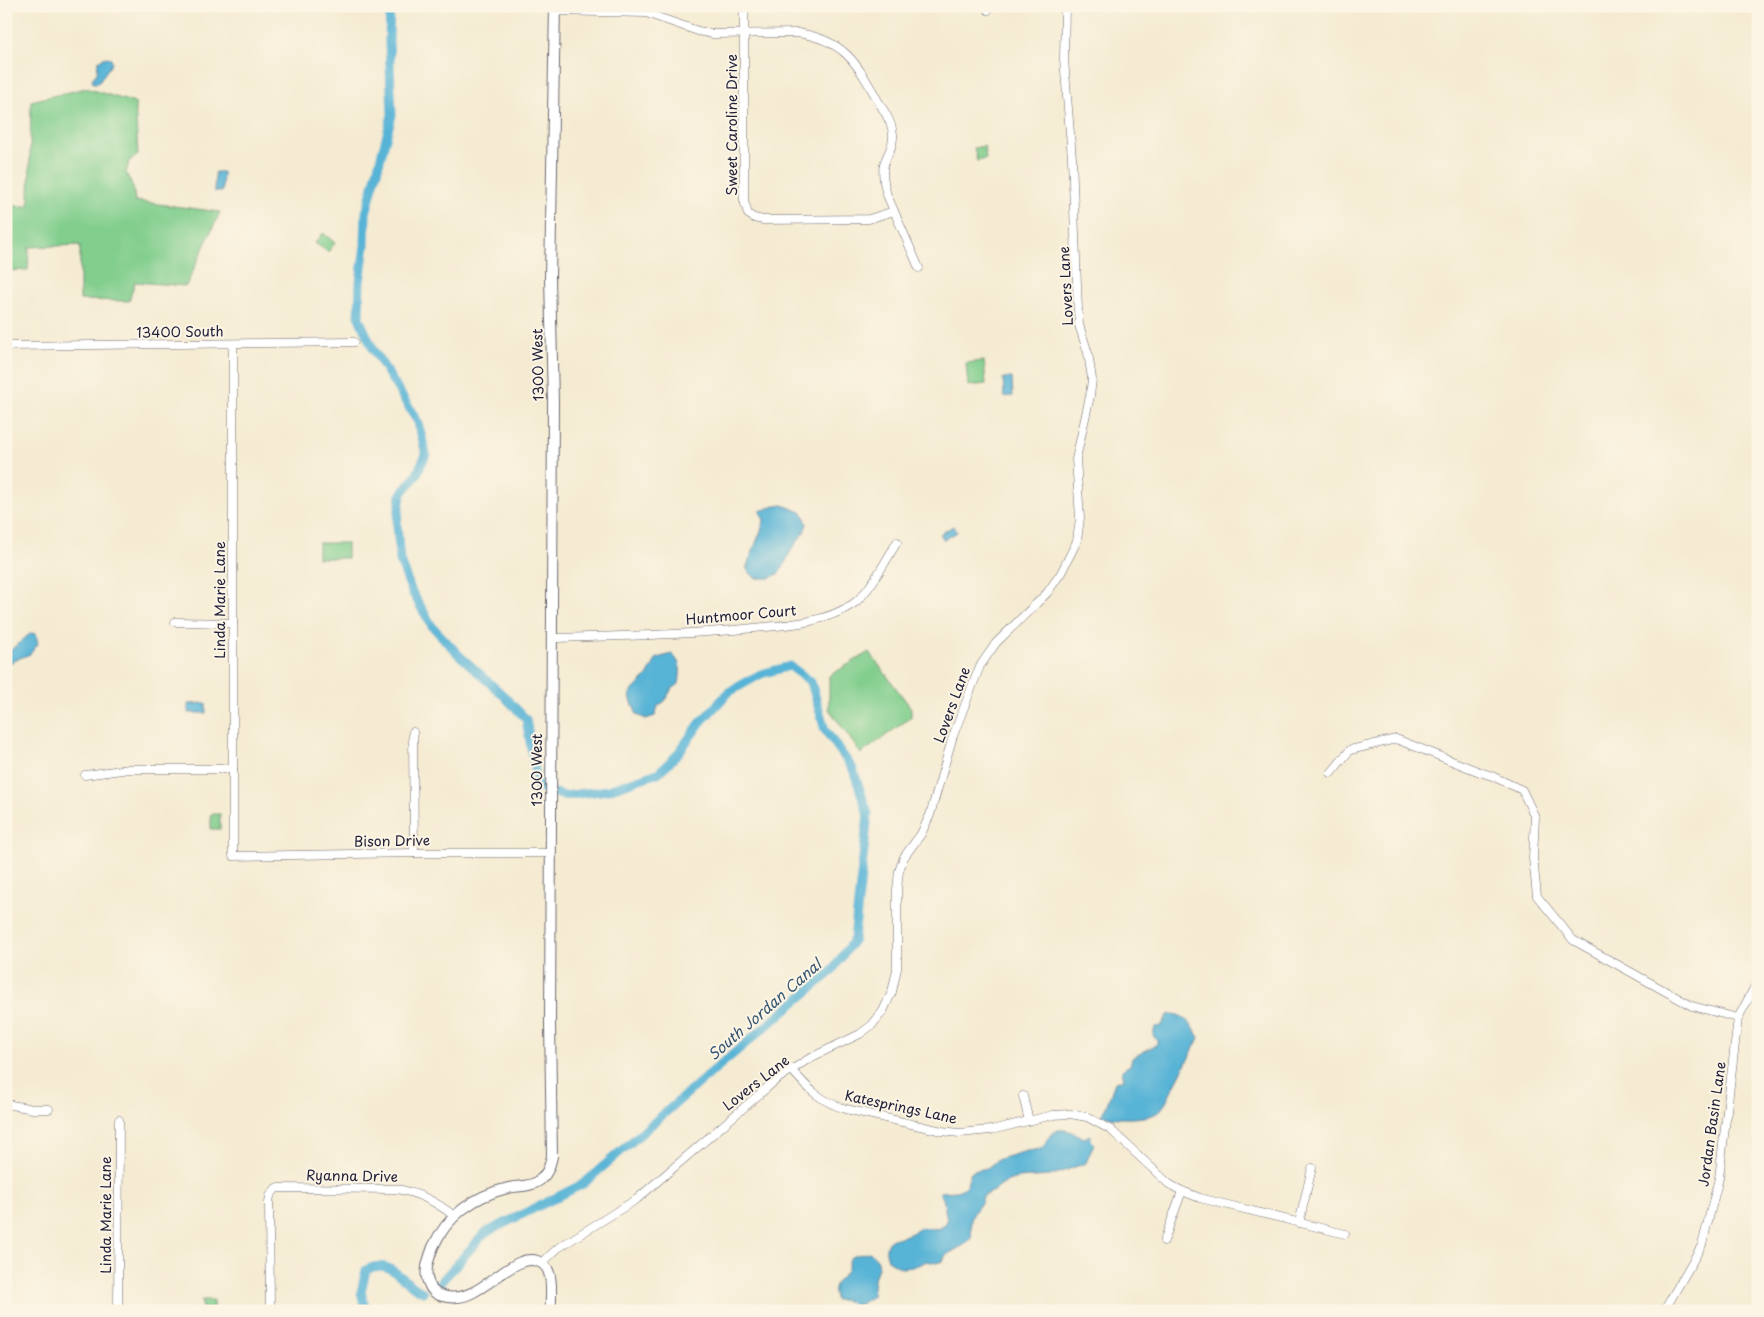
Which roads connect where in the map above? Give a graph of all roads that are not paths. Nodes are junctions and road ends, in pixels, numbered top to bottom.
1 (744, 6) edge
2 (1066, 6) edge
3 (555, 9) edge
4 (744, 34) junction
5 (894, 211) junction
6 (920, 268) dead end
7 (354, 342) dead end
8 (233, 344) junction
9 (6, 346) edge
10 (897, 542) dead end
11 (175, 622) dead end
12 (233, 623) junction
13 (552, 638) junction
14 (413, 732) dead end
15 (233, 769) junction
16 (1331, 773) dead end
17 (86, 775) dead end
18 (414, 853) junction
19 (551, 853) junction
20 (233, 856) joint
21 (1758, 981) edge
22 (1738, 1018) junction
23 (791, 1069) junction
24 (1023, 1096) dead end
25 (6, 1104) edge
26 (49, 1109) dead end
27 (119, 1120) dead end
28 (1029, 1121) junction
29 (1312, 1168) dead end
30 (1182, 1191) junction
31 (454, 1216) junction
32 (1299, 1223) junction
33 (1345, 1234) dead end
34 (1164, 1241) dead end
35 (542, 1263) junction
36 (118, 1311) edge
37 (270, 1311) edge
38 (551, 1311) edge
39 (1664, 1311) edge

1 - 4 street, Sweet Caroline Drive
2 - 23 street, Lovers Lane
3 - 4 street
3 - 13 street, 1300 West
4 - 5 street
4 - 5 street, Sweet Caroline Drive
5 - 6 street
7 - 8 street, 13400 South
8 - 9 street, 13400 South
8 - 12 street, Linda Marie Lane
10 - 13 street, Huntmoor Court
11 - 12 street
12 - 15 street, Linda Marie Lane
13 - 19 street, 1300 West
14 - 18 street
15 - 17 street
15 - 20 street, Linda Marie Lane
16 - 22 street
18 - 19 street, Bison Drive
18 - 20 street, Bison Drive
19 - 31 street, 1300 West
21 - 22 street
22 - 39 street, Jordan Basin Lane
23 - 28 street, Katesprings Lane
23 - 35 street, Lovers Lane
24 - 28 street
25 - 26 street
27 - 36 street, Linda Marie Lane
28 - 30 street, Katesprings Lane
29 - 32 street
30 - 32 street, Katesprings Lane
30 - 34 street
31 - 35 street, 1300 West
31 - 37 street, Ryanna Drive
32 - 33 street, Katesprings Lane
35 - 38 street

